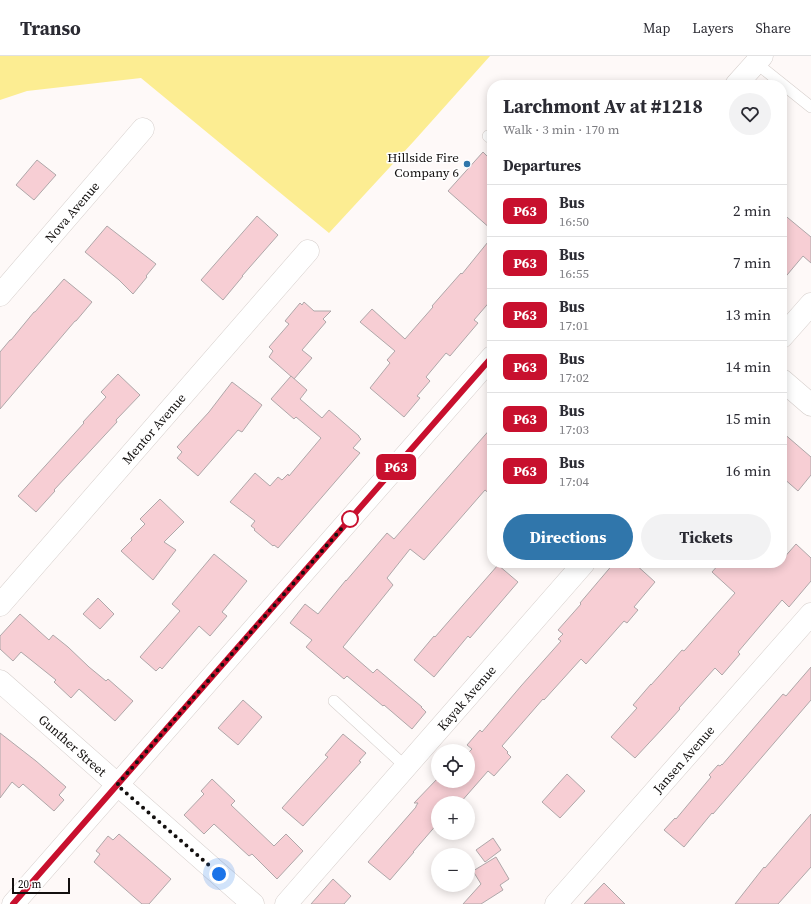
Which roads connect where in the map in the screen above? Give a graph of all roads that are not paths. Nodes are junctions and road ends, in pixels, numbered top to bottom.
1 (759, 60) edge
2 (741, 80) edge
3 (781, 80) edge
4 (787, 86) edge
5 (811, 108) edge
6 (143, 129) dead end
7 (308, 251) dead end
8 (0, 295) edge
9 (811, 304) edge
10 (787, 331) edge
11 (487, 363) edge
12 (787, 384) edge
13 (811, 405) edge
14 (580, 568) edge
15 (0, 605) edge
16 (811, 614) edge
17 (0, 681) edge
18 (334, 701) dead end
19 (406, 767) junction
20 (117, 785) junction
21 (13, 904) edge
22 (253, 904) edge
23 (286, 904) edge
24 (556, 904) edge

1 - 2 street
1 - 3 lane
4 - 5 lane
6 - 8 street, Nova Avenue
7 - 15 street, Mentor Avenue
9 - 10 street
11 - 20 street
12 - 13 street
14 - 19 street, Kayak Avenue
16 - 24 street, Jansen Avenue
17 - 20 street, Gunther Street
18 - 19 lane
19 - 23 street, Kayak Avenue
20 - 21 street
20 - 22 street, Gunther Street

